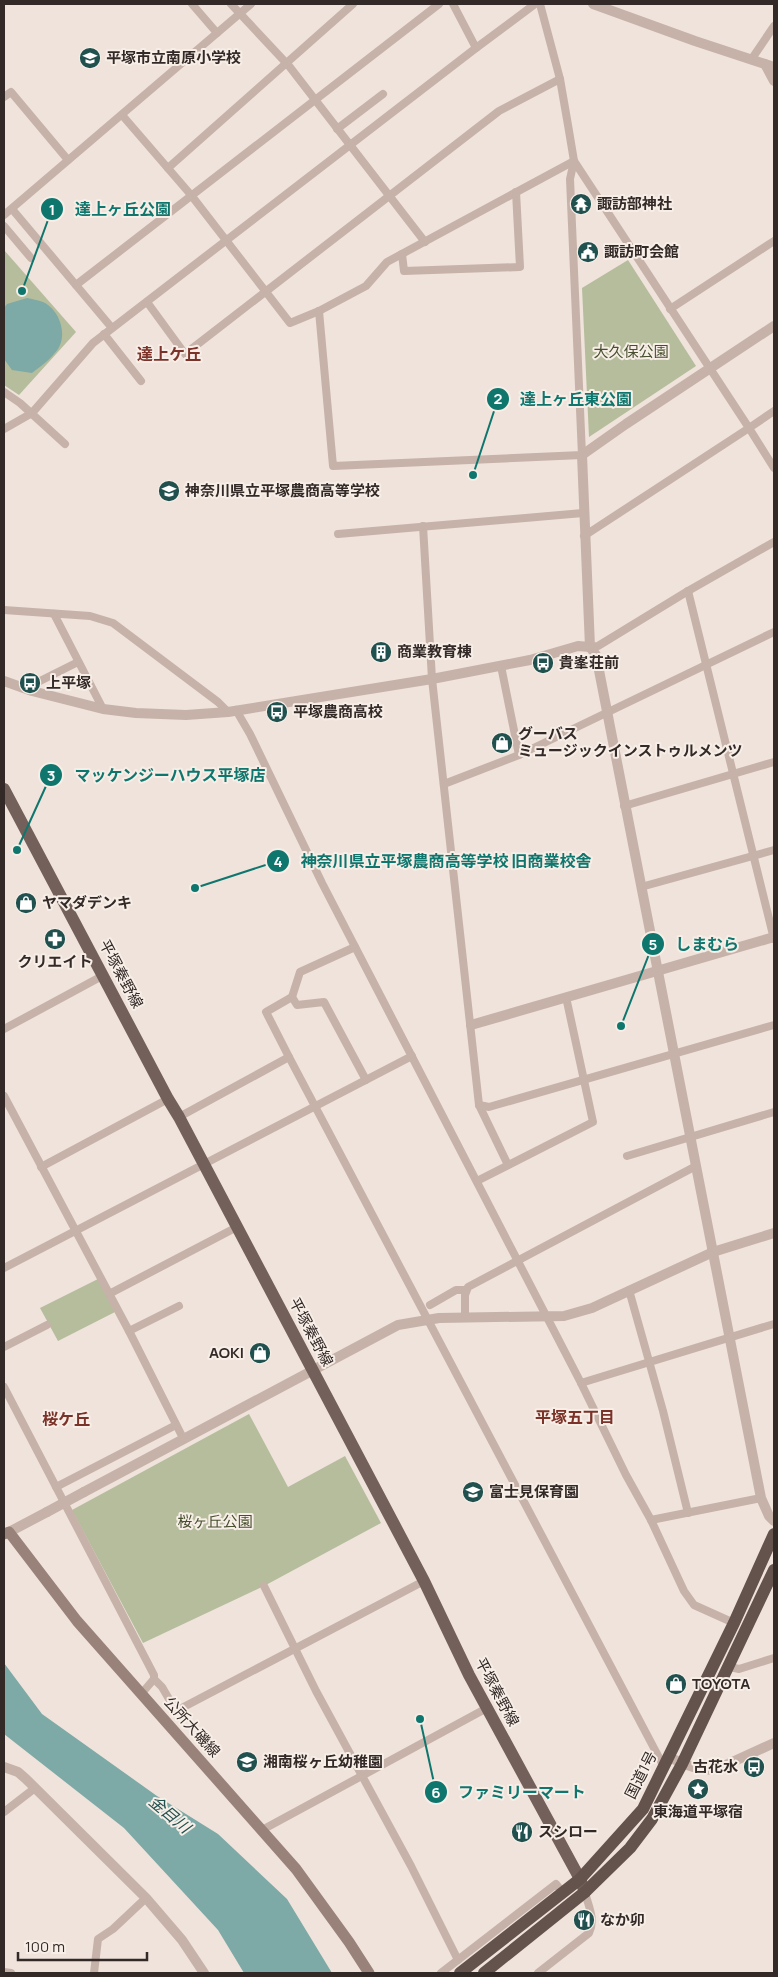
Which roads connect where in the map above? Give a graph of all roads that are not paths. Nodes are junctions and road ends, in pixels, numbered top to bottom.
1 (192, 4) edge
2 (231, 4) edge
3 (251, 4) edge
4 (353, 4) edge
5 (439, 4) edge
6 (453, 4) edge
7 (535, 4) edge
8 (540, 4) edge
9 (593, 4) edge
10 (240, 13) junction
11 (774, 26) edge
12 (217, 33) junction
13 (476, 48) junction
14 (751, 60) junction
15 (286, 62) junction
16 (770, 65) edge
17 (560, 79) junction
18 (774, 81) edge
19 (383, 94) dead end
20 (4, 97) edge
21 (315, 99) junction
22 (122, 115) junction
23 (337, 129) junction
24 (350, 145) junction
25 (68, 160) junction
26 (574, 161) junction
27 (168, 168) junction
28 (516, 192) junction
29 (191, 195) junction
30 (389, 196) junction
31 (12, 208) junction
32 (4, 215) edge
33 (4, 226) edge
34 (226, 240) junction
35 (774, 240) edge
36 (425, 242) junction
37 (402, 254) junction
38 (31, 258) dead end
39 (76, 285) junction
40 (266, 291) junction
41 (147, 302) junction
42 (670, 309) junction
43 (319, 311) junction
44 (774, 326) edge
45 (112, 328) junction
46 (104, 334) junction
47 (709, 369) junction
48 (141, 380) dead end
49 (4, 392) edge
50 (774, 412) edge
51 (32, 413) junction
52 (749, 428) junction
53 (4, 429) edge
54 (65, 444) dead end
55 (582, 454) junction
56 (774, 468) edge
57 (584, 513) junction
58 (424, 526) junction
59 (338, 534) dead end
60 (584, 536) junction
61 (774, 542) edge
62 (688, 591) junction
63 (4, 610) edge
64 (54, 614) junction
65 (774, 632) edge
66 (590, 647) junction
67 (78, 662) junction
68 (706, 665) junction
69 (501, 666) junction
70 (432, 679) junction
71 (4, 682) edge
72 (32, 691) junction
73 (103, 709) junction
74 (232, 711) junction
75 (606, 714) junction
76 (520, 755) junction
77 (774, 762) edge
78 (733, 774) junction
79 (444, 784) junction
80 (4, 789) edge
81 (624, 806) junction
82 (774, 850) edge
83 (754, 856) junction
84 (641, 887) junction
85 (774, 938) edge
86 (355, 947) junction
87 (658, 972) junction
88 (104, 976) junction
89 (292, 997) junction
90 (566, 997) junction
91 (471, 1025) junction
92 (774, 1025) edge
93 (4, 1028) edge
94 (674, 1054) junction
95 (412, 1056) junction
96 (289, 1057) junction
97 (366, 1080) junction
98 (585, 1080) junction
99 (4, 1096) edge
100 (168, 1099) junction
101 (478, 1105) junction
102 (315, 1106) junction
103 (774, 1112) edge
104 (179, 1117) junction
105 (691, 1136) junction
106 (627, 1156) dead end
107 (204, 1164) junction
108 (508, 1165) junction
109 (696, 1166) junction
110 (41, 1167) junction
111 (477, 1181) junction
112 (236, 1227) junction
113 (75, 1232) junction
114 (774, 1233) edge
115 (713, 1252) junction
116 (518, 1260) junction
117 (4, 1268) edge
118 (466, 1290) junction
119 (629, 1290) junction
120 (109, 1294) junction
121 (430, 1305) dead end
122 (179, 1306) dead end
123 (466, 1316) junction
124 (547, 1317) junction
125 (427, 1318) junction
126 (774, 1324) edge
127 (47, 1325) dead end
128 (129, 1331) junction
129 (730, 1338) junction
130 (4, 1347) edge
131 (649, 1361) junction
132 (312, 1369) junction
133 (581, 1383) junction
134 (4, 1387) edge
135 (176, 1424) junction
136 (183, 1438) junction
137 (56, 1487) junction
138 (761, 1498) junction
139 (688, 1513) junction
140 (651, 1520) junction
141 (774, 1521) edge
142 (6, 1533) edge
143 (774, 1534) edge
144 (774, 1570) edge
145 (424, 1581) junction
146 (264, 1586) dead end
147 (734, 1623) junction
148 (296, 1648) junction
149 (774, 1658) edge
150 (730, 1667) junction
151 (154, 1679) junction
152 (142, 1693) junction
153 (488, 1708) junction
154 (774, 1743) edge
155 (666, 1762) junction
156 (682, 1764) junction
157 (5, 1766) edge
158 (362, 1777) junction
159 (35, 1788) junction
160 (4, 1812) edge
161 (262, 1830) junction
162 (580, 1879) junction
163 (563, 1892) junction
164 (585, 1892) junction
165 (146, 1898) junction
166 (458, 1960) junction
167 (4, 1972) edge
168 (11, 1973) edge
169 (94, 1973) edge
170 (204, 1973) edge
171 (369, 1973) edge
172 (441, 1973) edge
173 (460, 1973) edge
174 (484, 1973) edge
175 (538, 1973) edge

1 - 12 street
2 - 10 street
3 - 10 street
4 - 15 street
5 - 21 street
6 - 13 street
7 - 13 street
8 - 17 street
9 - 14 street
10 - 12 street
10 - 15 street
11 - 14 street
12 - 22 street
13 - 24 street
14 - 16 street
15 - 21 street
15 - 27 street
16 - 18 street
17 - 26 street
17 - 30 street
19 - 23 street
20 - 25 street
21 - 23 street
21 - 29 street
22 - 25 street
22 - 27 street
23 - 24 street
24 - 30 street
24 - 34 street
25 - 31 street
26 - 28 street
26 - 42 street
26 - 55 street
27 - 29 street
28 - 36 street
28 - 37 street
29 - 34 street
29 - 39 street
30 - 36 street
30 - 40 street
31 - 32 street
31 - 39 street
33 - 38 street
34 - 40 street
34 - 41 street
35 - 42 street
36 - 37 street
37 - 43 street
39 - 45 street
40 - 41 street
40 - 43 street
41 - 45 street
42 - 47 street
43 - 55 street
44 - 47 street
45 - 46 street
46 - 48 street
46 - 51 street
47 - 52 street
47 - 55 street
49 - 51 street
50 - 52 street
51 - 53 street
51 - 54 street
52 - 56 street
52 - 60 street
55 - 57 street
57 - 58 street
57 - 60 street
58 - 59 street
58 - 70 street
60 - 66 street
61 - 62 street
62 - 66 street
62 - 68 street
63 - 64 street
64 - 67 street
64 - 74 street
65 - 68 street
66 - 69 street
66 - 75 street
67 - 72 street
67 - 73 street
68 - 75 street
68 - 78 street
69 - 70 street
69 - 76 street
70 - 74 street
70 - 79 street
71 - 72 street
72 - 73 street
73 - 74 street
74 - 86 street
75 - 76 street
75 - 81 street
76 - 79 street
77 - 78 street
78 - 81 street
78 - 83 street
79 - 91 street
80 - 88 main road, 平塚秦野線
81 - 84 street
82 - 83 street
83 - 84 street
83 - 85 street
84 - 87 street
85 - 87 street
86 - 89 street
86 - 95 street
87 - 90 street
87 - 94 street
88 - 93 street
88 - 100 main road, 平塚秦野線
89 - 96 street
89 - 97 street
90 - 91 street
90 - 98 street
91 - 101 street
92 - 94 street
94 - 98 street
94 - 105 street
95 - 97 street
95 - 111 street
96 - 102 street
96 - 104 street
97 - 102 street
98 - 101 street
98 - 108 street
99 - 110 street
100 - 104 main road, 平塚秦野線
100 - 110 street
101 - 108 street
102 - 107 street
102 - 125 street
103 - 105 street
104 - 107 main road, 平塚秦野線
105 - 106 street
105 - 109 street
107 - 112 main road, 平塚秦野線
107 - 113 street
108 - 111 street
109 - 115 street
109 - 116 street
110 - 113 street
111 - 116 street
112 - 120 street
112 - 132 main road, 平塚秦野線
113 - 117 street
113 - 120 street
114 - 115 street
115 - 119 street
115 - 129 street
116 - 118 street
116 - 124 street
118 - 121 street
118 - 123 street
119 - 124 street
119 - 131 street
120 - 128 street
122 - 128 street
123 - 124 street
123 - 125 street
124 - 133 street
125 - 132 street
125 - 155 street
126 - 129 street
127 - 130 street
128 - 135 street
129 - 131 street
129 - 138 street
131 - 133 street
131 - 139 street
132 - 136 street
132 - 145 main road, 平塚秦野線
133 - 140 street
134 - 137 street
135 - 136 street
135 - 137 street
136 - 142 street, bridge
137 - 151 street
138 - 139 street
138 - 141 street
139 - 140 street
140 - 147 street
142 - 152 main road, 公所大磯線
143 - 147 highway, 国道1号
144 - 150 highway, 国道1号
145 - 148 street
145 - 153 main road, 平塚秦野線
146 - 148 street
147 - 155 highway, 国道1号
148 - 151 street
148 - 158 street
149 - 150 street
150 - 156 highway, 国道1号
151 - 152 street
152 - 161 main road, 公所大磯線
153 - 158 street
153 - 162 main road, 平塚秦野線
154 - 156 street
155 - 156 street
155 - 162 highway, 国道1号
156 - 164 highway, 国道1号
157 - 159 street
158 - 161 street
158 - 166 street
159 - 160 street
159 - 165 street
161 - 171 main road, 公所大磯線
162 - 163 highway, 国道1号
162 - 164 main road, 平塚秦野線
163 - 166 street
163 - 173 highway, 国道1号
164 - 174 highway, 国道1号
164 - 175 street
165 - 169 street
165 - 170 street
166 - 172 street
167 - 168 street

